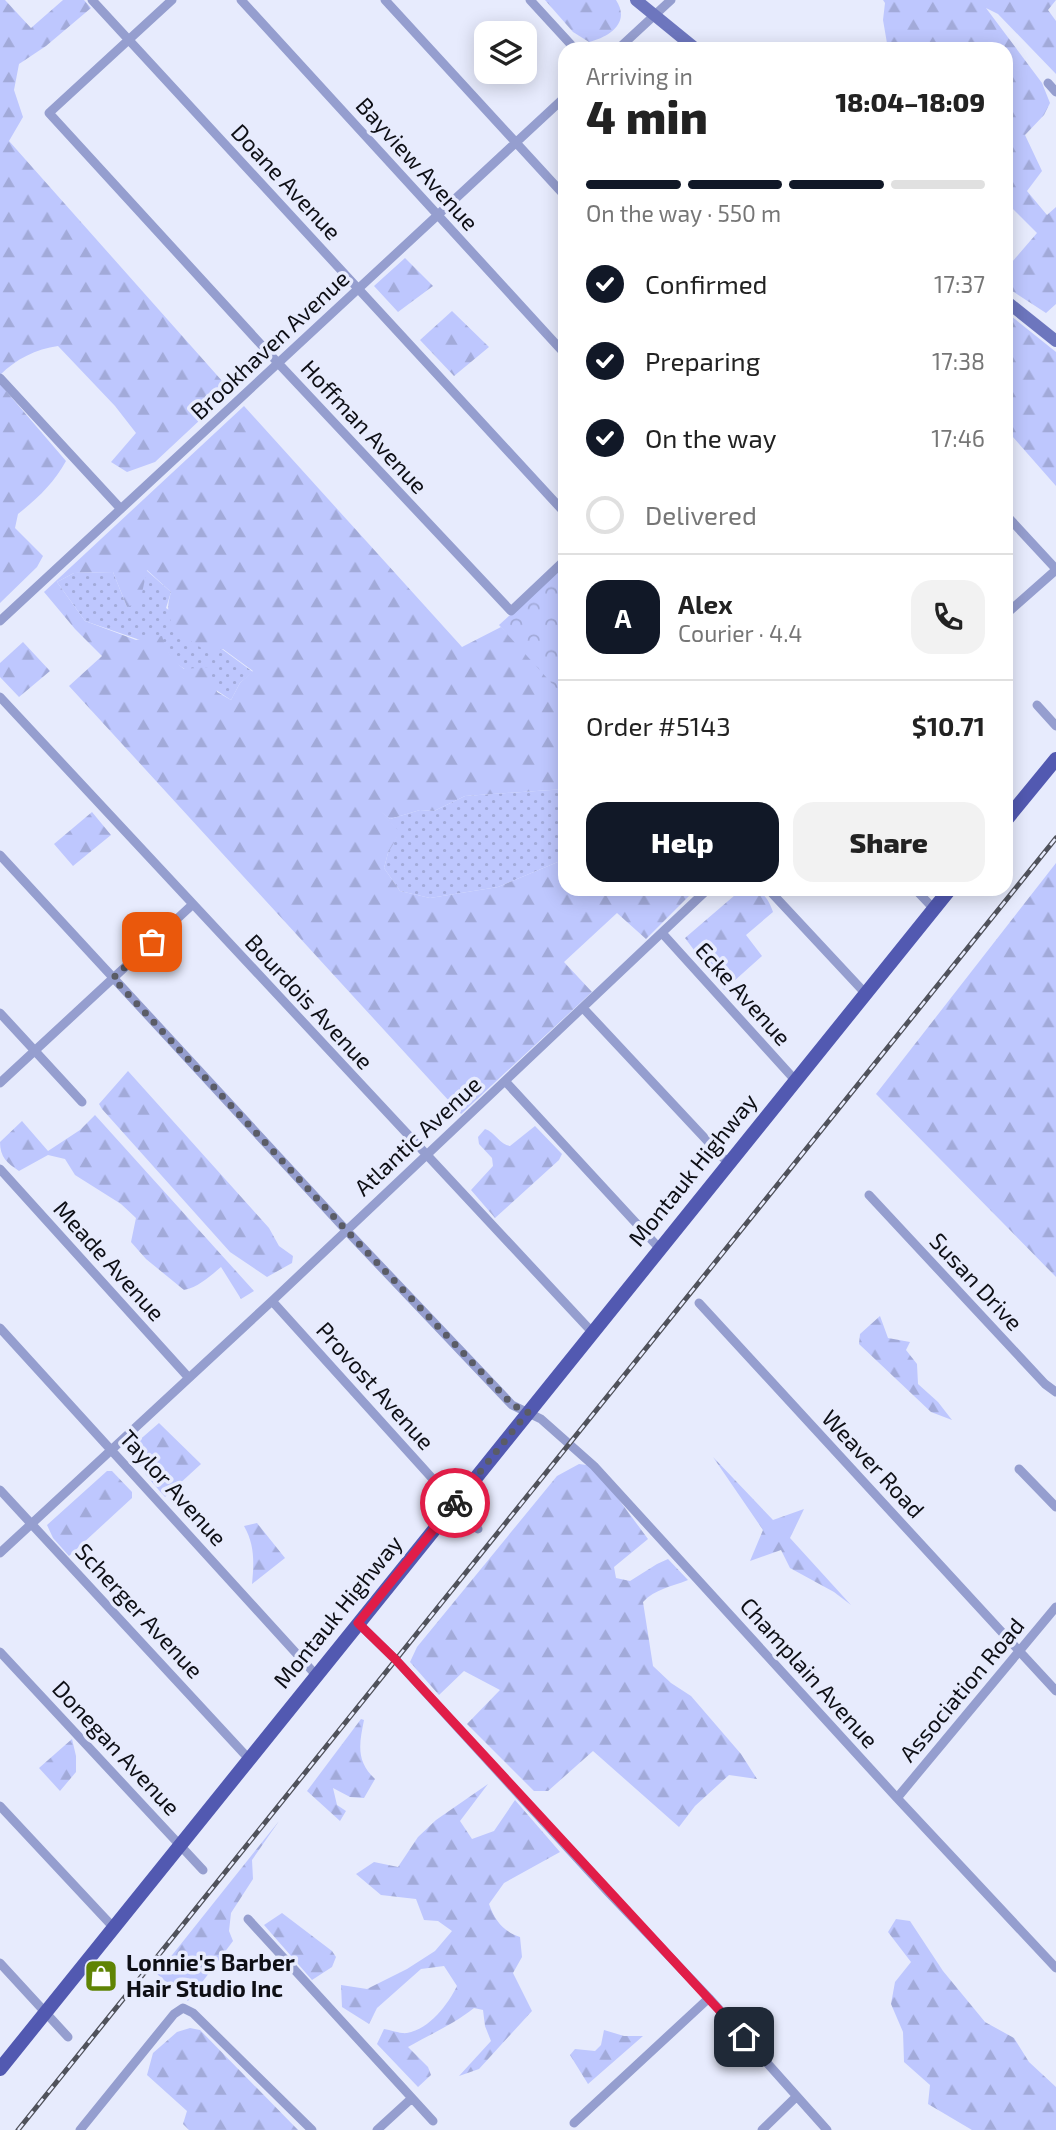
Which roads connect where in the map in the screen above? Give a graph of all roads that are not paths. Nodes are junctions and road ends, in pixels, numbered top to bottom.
1 (92, 0) edge
2 (172, 0) edge
3 (241, 0) edge
4 (385, 0) edge
5 (530, 0) edge
6 (636, 0) edge
7 (671, 0) edge
8 (654, 15) junction
9 (128, 40) junction
10 (569, 42) edge
11 (625, 42) edge
12 (687, 42) edge
13 (1048, 83) dead end
14 (1056, 92) edge
15 (558, 104) edge
16 (516, 143) junction
17 (558, 188) edge
18 (438, 215) junction
19 (359, 288) junction
20 (1013, 307) edge
21 (1056, 341) edge
22 (558, 346) edge
23 (278, 363) junction
24 (0, 378) edge
25 (558, 505) edge
26 (121, 509) junction
27 (1013, 522) edge
28 (558, 567) edge
29 (1056, 569) edge
30 (1013, 608) edge
31 (0, 621) edge
32 (0, 697) edge
33 (1037, 705) dead end
34 (1056, 726) edge
35 (1056, 759) edge
36 (1013, 811) edge
37 (0, 855) edge
38 (701, 896) edge
39 (775, 896) edge
40 (922, 896) edge
41 (944, 896) edge
42 (192, 905) junction
43 (934, 909) junction
44 (662, 933) junction
45 (113, 978) junction
46 (865, 993) junction
47 (583, 1008) junction
48 (0, 1013) edge
49 (35, 1050) junction
50 (795, 1080) junction
51 (505, 1081) junction
52 (0, 1083) edge
53 (82, 1102) dead end
54 (426, 1155) junction
55 (728, 1163) junction
56 (0, 1169) edge
57 (869, 1195) dead end
58 (346, 1230) junction
59 (660, 1249) junction
60 (272, 1301) junction
61 (699, 1303) dead end
62 (0, 1328) edge
63 (592, 1332) junction
64 (189, 1378) junction
65 (1056, 1392) edge
66 (528, 1412) junction
67 (112, 1449) junction
68 (1019, 1469) dead end
69 (0, 1490) edge
70 (455, 1503) junction
71 (1056, 1507) edge
72 (32, 1524) junction
73 (478, 1529) dead end
74 (0, 1553) edge
75 (1056, 1607) edge
76 (358, 1623) junction
77 (1019, 1651) junction
78 (0, 1652) edge
79 (316, 1675) junction
80 (1056, 1691) edge
81 (249, 1759) junction
82 (897, 1798) junction
83 (0, 1806) edge
84 (180, 1845) junction
85 (203, 1870) dead end
86 (248, 1919) dead end
87 (114, 1928) junction
88 (0, 1963) edge
89 (1056, 1968) edge
90 (709, 1998) junction
91 (46, 2012) junction
92 (68, 2037) dead end
93 (0, 2069) edge
94 (796, 2097) junction
95 (412, 2098) junction
96 (433, 2121) dead end
97 (574, 2123) dead end
98 (79, 2130) edge
99 (312, 2130) edge
100 (377, 2130) edge
101 (762, 2130) edge
102 (827, 2130) edge

1 - 9 street, Doane Avenue
2 - 9 street
3 - 18 street, Bayview Avenue
4 - 16 street
5 - 10 street
6 - 8 main road
7 - 8 street
8 - 11 street
8 - 12 main road
9 - 19 street, Doane Avenue
9 - 23 street, Hoffman Avenue
13 - 14 street
15 - 16 street, Brookhaven Avenue
16 - 17 street
16 - 18 street, Brookhaven Avenue
18 - 19 street, Brookhaven Avenue
18 - 22 street, Bayview Avenue
19 - 23 street, Brookhaven Avenue
19 - 25 street, Doane Avenue
20 - 21 main road
23 - 26 street, Brookhaven Avenue
23 - 28 street, Hoffman Avenue
24 - 26 street
26 - 31 street, Brookhaven Avenue
27 - 29 street
29 - 30 street
32 - 42 street, Bourdois Avenue
33 - 34 street
35 - 36 main road
37 - 45 street, Champlain Avenue
38 - 44 street, Atlantic Avenue
39 - 46 street
40 - 43 street
41 - 43 main road, Montauk Highway
42 - 45 street
42 - 54 street, Bourdois Avenue
43 - 46 main road, Montauk Highway
44 - 47 street, Atlantic Avenue
44 - 50 street, Ecke Avenue
45 - 49 street
45 - 58 street, Champlain Avenue
46 - 50 main road, Montauk Highway
47 - 51 street, Atlantic Avenue
47 - 55 street
48 - 49 street
49 - 52 street
49 - 53 street
50 - 55 main road, Montauk Highway
51 - 54 street, Atlantic Avenue
51 - 59 street
54 - 58 street, Atlantic Avenue
54 - 63 street, Bourdois Avenue
55 - 59 main road, Montauk Highway
56 - 64 street, Meade Avenue
57 - 65 street, Susan Drive
58 - 60 street, Atlantic Avenue
58 - 66 street, Champlain Avenue
59 - 63 main road, Montauk Highway
60 - 64 street, Atlantic Avenue
60 - 70 street, Provost Avenue
61 - 77 street, Weaver Road
62 - 67 street, Taylor Avenue
63 - 66 main road, Montauk Highway
64 - 67 street, Atlantic Avenue
66 - 70 main road, Montauk Highway
66 - 82 street, Champlain Avenue
67 - 72 street, Atlantic Avenue
67 - 79 street, Taylor Avenue
68 - 71 street
69 - 72 street, Scherger Avenue
70 - 73 street, Provost Avenue
70 - 76 main road, Montauk Highway
72 - 74 street, Atlantic Avenue
72 - 81 street, Scherger Avenue
75 - 77 street, Association Road
76 - 79 main road, Montauk Highway
76 - 90 street
77 - 80 street, Weaver Road
77 - 82 street, Association Road
78 - 84 street, Donegan Avenue
79 - 81 main road, Montauk Highway
81 - 84 main road, Montauk Highway
82 - 89 street, Champlain Avenue
83 - 87 street
84 - 85 street, Donegan Avenue
84 - 87 main road, Montauk Highway
86 - 95 street
87 - 91 main road, Montauk Highway
88 - 91 street
90 - 94 street
90 - 97 street
91 - 92 street
91 - 93 main road, Montauk Highway
94 - 101 street
94 - 102 street
95 - 96 street
95 - 100 street
98 - 99 street

